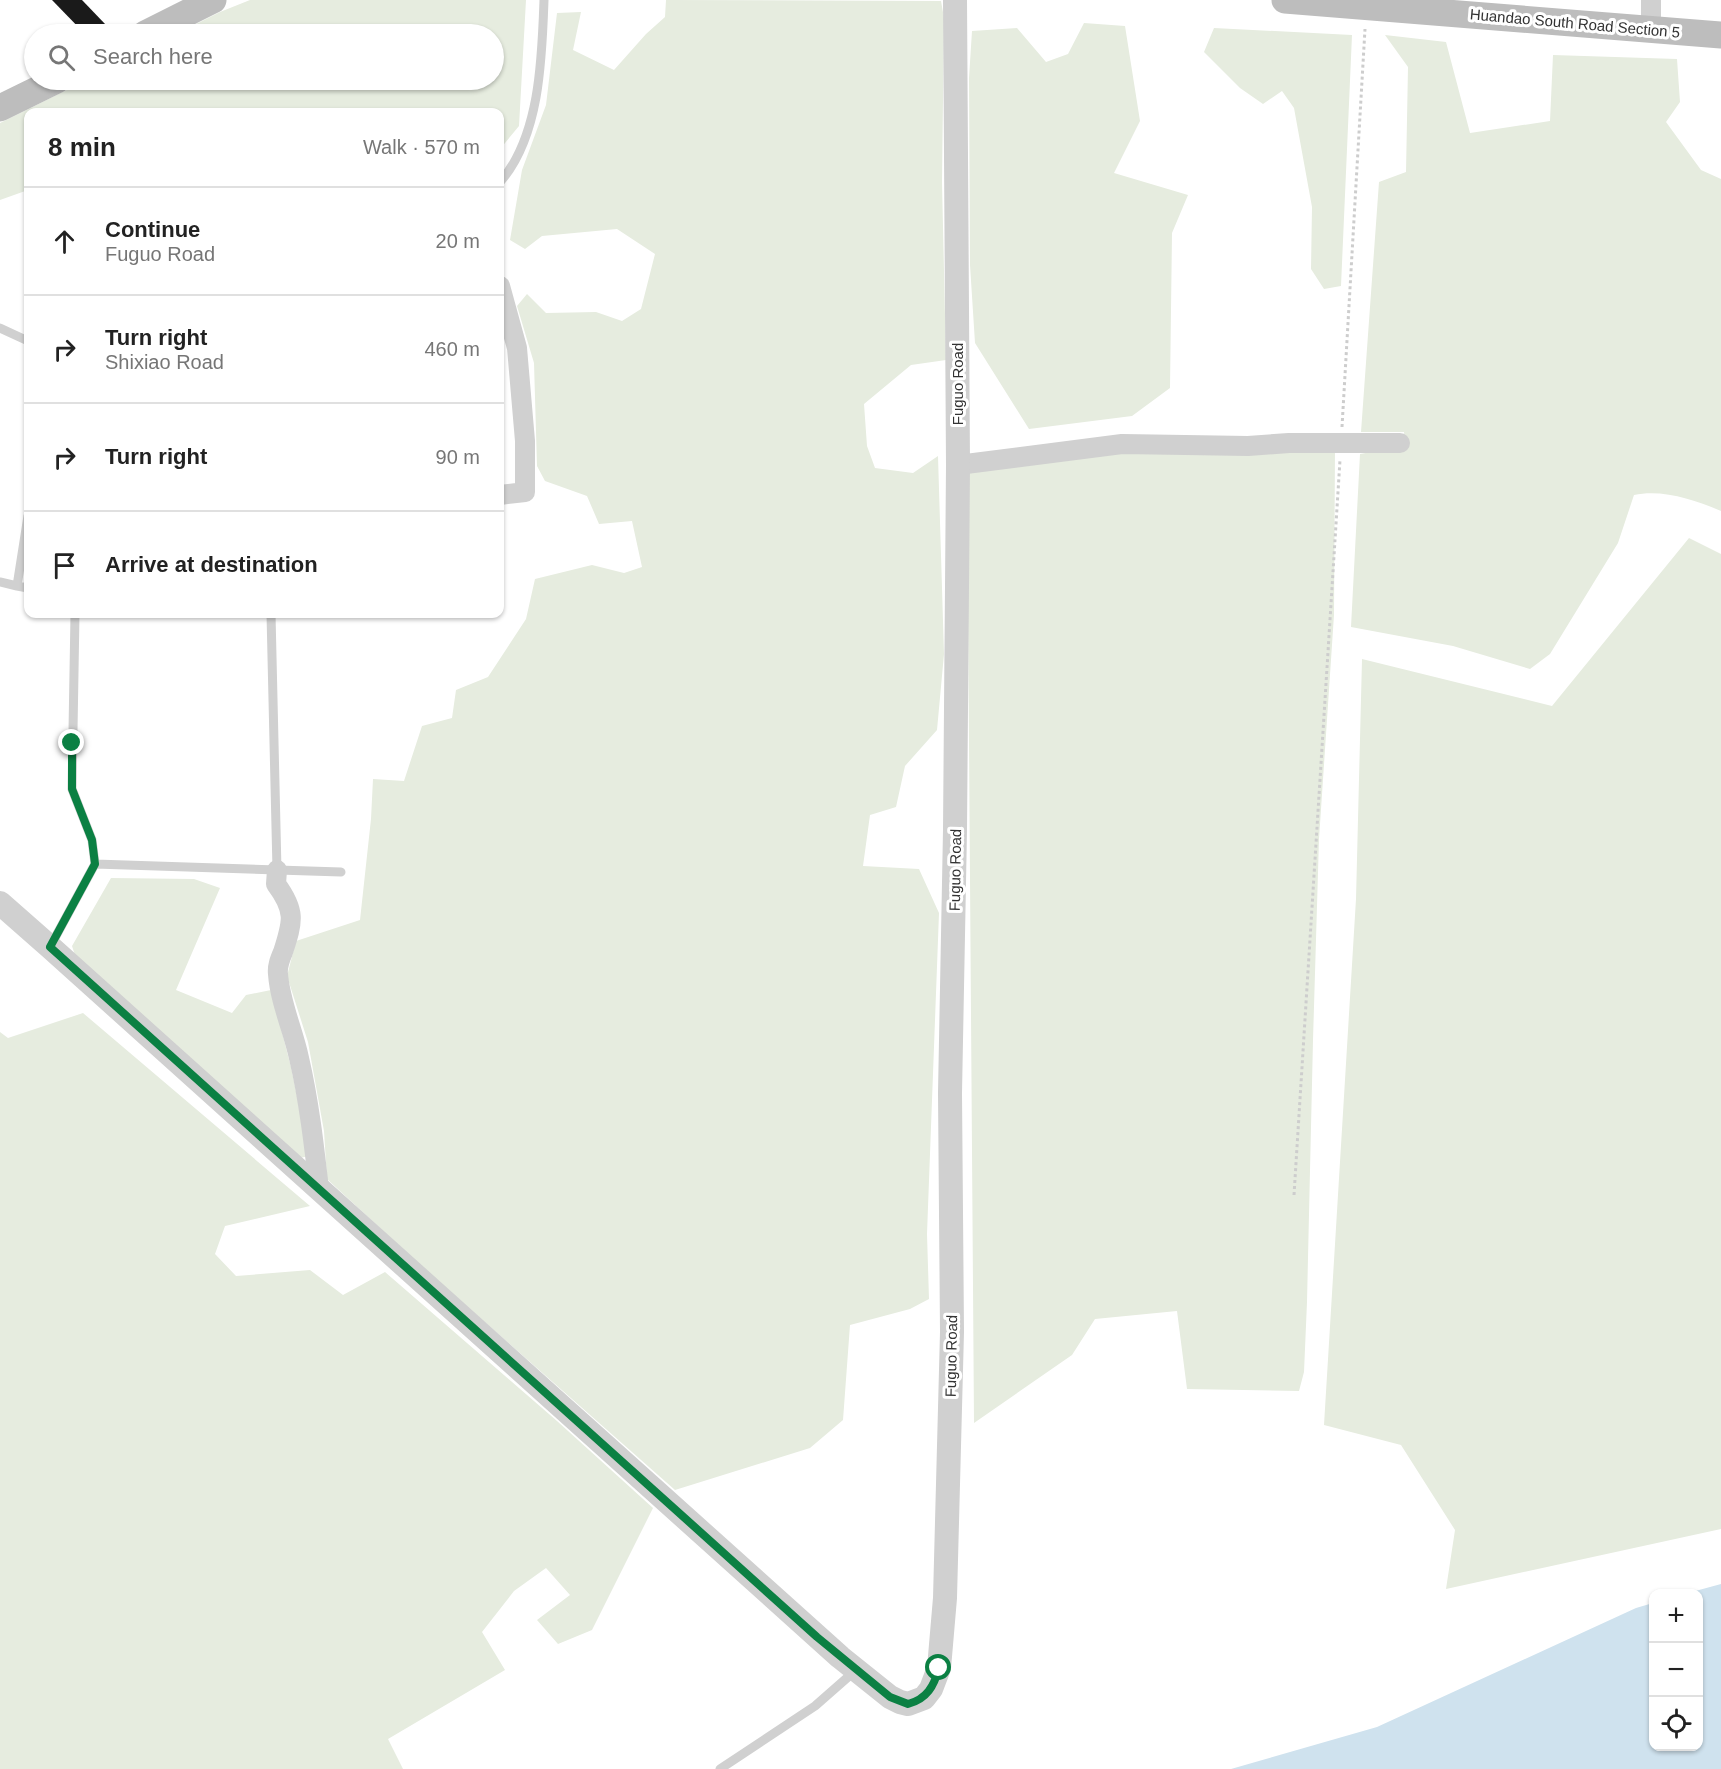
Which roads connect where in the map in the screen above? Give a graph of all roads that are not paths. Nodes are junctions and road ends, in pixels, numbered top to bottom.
1 (213, 0) edge
2 (544, 0) edge
3 (955, 0) edge
4 (1285, 0) edge
5 (1651, 0) edge
6 (1366, 3) edge
7 (165, 24) edge
8 (1651, 29) junction
9 (1721, 34) edge
10 (37, 90) edge
11 (0, 108) edge
12 (504, 177) edge
13 (504, 301) edge
14 (0, 328) edge
15 (24, 339) edge
16 (1400, 443) dead end
17 (958, 465) junction
18 (504, 495) edge
19 (24, 541) edge
20 (0, 582) edge
21 (17, 586) junction
22 (24, 587) edge
23 (75, 618) edge
24 (271, 618) edge
25 (95, 864) junction
26 (277, 870) junction
27 (341, 872) dead end
28 (0, 903) edge
29 (50, 947) junction
30 (319, 1189) junction
31 (856, 1670) junction
32 (720, 1769) edge

1 - 7 main road
2 - 12 lane
3 - 17 street, Fuguo Road
4 - 6 main road, Huandao South Road Section 5
5 - 8 street
6 - 8 main road, Huandao South Road Section 5
8 - 9 main road, Huandao South Road Section 5
10 - 11 main road
13 - 18 street
14 - 15 lane
16 - 17 street
17 - 31 street, Fuguo Road
19 - 21 lane
20 - 21 lane
21 - 22 lane
23 - 25 lane
24 - 26 lane
25 - 26 lane
25 - 29 lane
26 - 27 lane
26 - 30 street
28 - 29 street
29 - 30 street
30 - 31 street
31 - 32 lane

